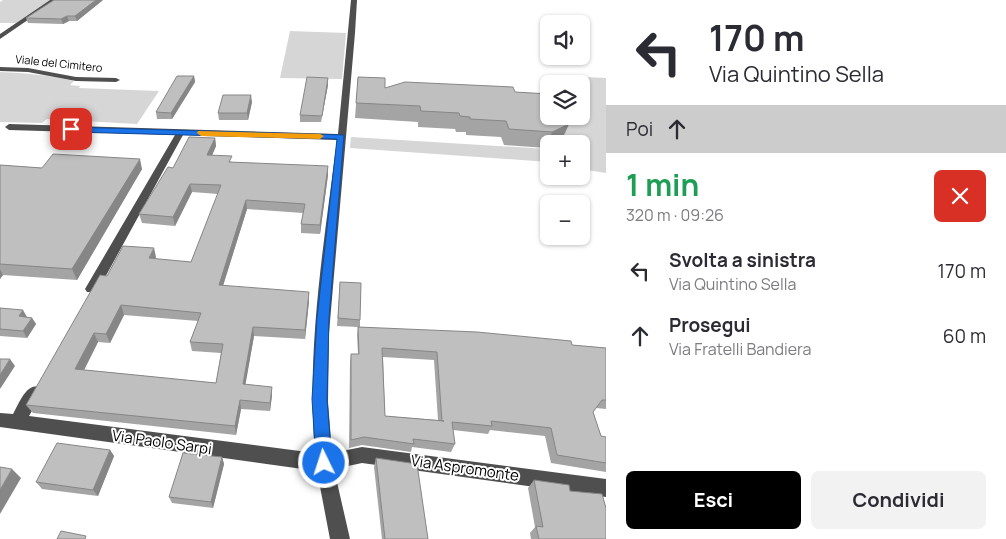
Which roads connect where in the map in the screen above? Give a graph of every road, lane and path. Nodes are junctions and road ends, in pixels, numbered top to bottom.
1 (54, 0) edge
2 (354, 0) edge
3 (0, 37) edge
4 (0, 69) edge
5 (116, 80) dead end
6 (9, 127) dead end
7 (180, 132) junction
8 (341, 137) junction
9 (86, 300) edge
10 (40, 382) edge
11 (0, 420) edge
12 (17, 422) junction
13 (324, 463) junction
14 (606, 488) edge
15 (340, 539) edge

1 - 3 street
2 - 8 street
4 - 5 street, Viale del Cimitero
6 - 7 street
7 - 8 street
7 - 9 street
8 - 13 street
10 - 12 street
11 - 12 street, Via Paolo Sarpi
12 - 13 street, Via Paolo Sarpi
13 - 14 street, Via Aspromonte
13 - 15 street

